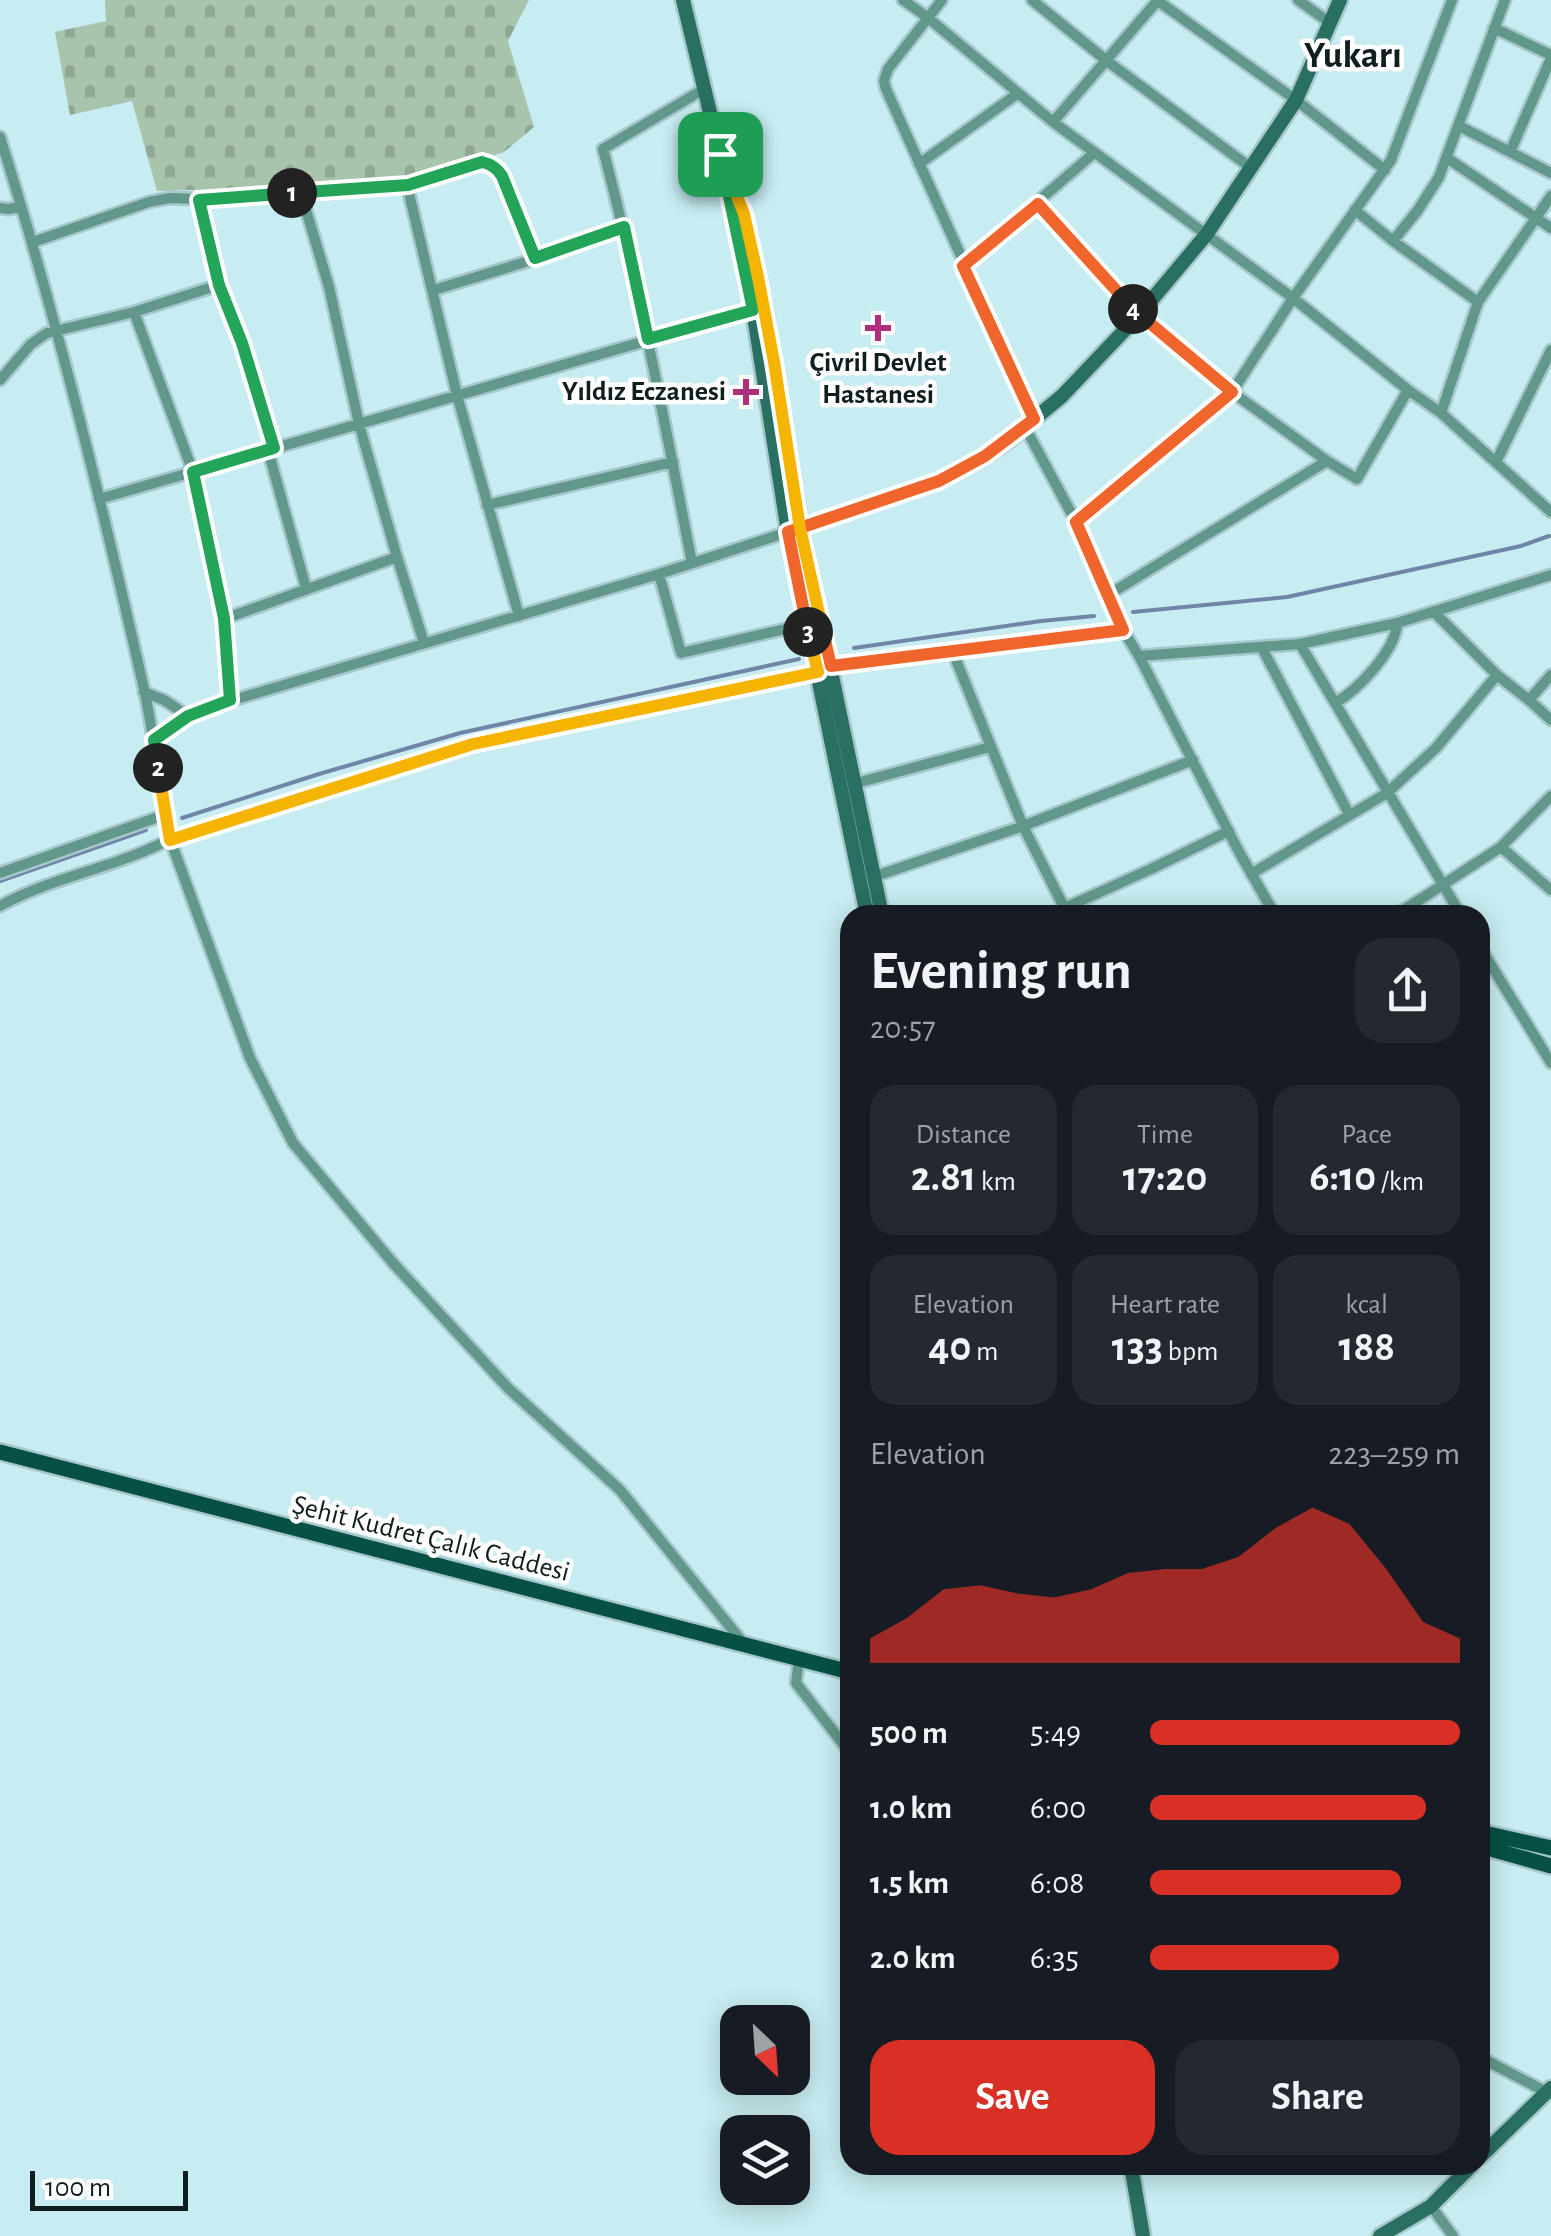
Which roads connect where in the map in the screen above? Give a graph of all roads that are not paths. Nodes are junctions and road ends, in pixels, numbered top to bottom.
1 (682, 0) edge
2 (904, 0) edge
3 (942, 0) edge
4 (1158, 0) edge
5 (1298, 0) edge
6 (1340, 0) edge
7 (1452, 0) edge
8 (1505, 0) edge
9 (1040, 2) edge
10 (927, 17) junction
11 (1330, 23) junction
12 (1494, 28) junction
13 (1551, 57) edge
14 (1107, 60) junction
15 (704, 90) junction
16 (1017, 94) junction
17 (1296, 100) junction
18 (1052, 122) junction
19 (1459, 126) junction
20 (0, 137) edge
21 (1510, 152) junction
22 (1094, 153) junction
23 (720, 154) junction
24 (1447, 158) junction
25 (919, 164) junction
26 (1251, 168) junction
27 (1385, 170) junction
28 (1551, 173) edge
29 (408, 185) junction
30 (301, 192) junction
31 (1551, 196) edge
32 (199, 200) junction
33 (1038, 204) junction
34 (21, 207) junction
35 (0, 208) edge
36 (1355, 210) junction
37 (1537, 218) junction
38 (624, 227) junction
39 (1551, 228) edge
40 (1206, 235) junction
41 (1393, 241) junction
42 (33, 242) junction
43 (535, 258) junction
44 (963, 266) junction
45 (219, 285) junction
46 (434, 290) junction
47 (1294, 298) junction
48 (1478, 302) junction
49 (753, 310) junction
50 (134, 312) junction
51 (1138, 315) junction
52 (57, 329) junction
53 (648, 339) junction
54 (1551, 350) edge
55 (0, 380) edge
56 (1408, 390) junction
57 (1232, 392) junction
58 (457, 394) junction
59 (1441, 413) junction
60 (1030, 423) junction
61 (360, 424) junction
62 (271, 449) junction
63 (1328, 461) junction
64 (672, 462) junction
65 (1496, 462) junction
66 (193, 472) junction
67 (100, 499) junction
68 (487, 505) junction
69 (1548, 505) edge
70 (1076, 522) junction
71 (794, 530) junction
72 (396, 558) junction
73 (692, 563) junction
74 (659, 574) junction
75 (1551, 576) edge
76 (306, 588) junction
77 (1108, 595) junction
78 (1434, 612) junction
79 (520, 616) junction
80 (224, 618) junction
81 (1397, 623) junction
82 (806, 624) junction
83 (1123, 630) junction
84 (424, 643) junction
85 (1300, 644) junction
86 (1262, 648) junction
87 (952, 650) junction
88 (1139, 656) junction
89 (824, 669) junction
90 (1551, 675) edge
91 (1497, 676) junction
92 (144, 692) junction
93 (230, 700) junction
94 (1530, 700) junction
95 (1334, 703) junction
96 (188, 716) junction
97 (1551, 720) edge
98 (154, 740) junction
99 (990, 747) junction
100 (1193, 760) junction
101 (854, 784) junction
102 (1387, 793) junction
103 (1551, 796) edge
104 (164, 814) junction
105 (1348, 814) junction
106 (1023, 826) junction
107 (1228, 830) junction
108 (170, 840) junction
109 (1501, 847) junction
110 (0, 873) edge
111 (1251, 874) junction
112 (873, 877) junction
113 (1443, 886) junction
114 (1551, 890) edge
115 (865, 905) edge
116 (880, 905) edge
117 (1063, 905) edge
118 (1078, 905) edge
119 (1269, 905) edge
120 (1412, 905) edge
121 (1454, 905) edge
122 (0, 906) edge
123 (1490, 962) edge
124 (1551, 1063) edge
125 (0, 1452) edge
126 (744, 1645) junction
127 (799, 1659) junction
128 (840, 1669) edge
129 (840, 1740) edge
130 (1490, 1834) edge
131 (1551, 1848) edge
132 (1490, 1849) edge
133 (1551, 1866) edge
134 (1490, 2062) edge
135 (1549, 2092) edge
136 (1490, 2148) edge
137 (1133, 2175) edge
138 (1462, 2175) edge
139 (1431, 2206) junction
140 (1143, 2236) edge
141 (1380, 2236) edge
142 (1453, 2236) edge

1 - 15 main road
2 - 10 street
3 - 10 street
4 - 14 street
4 - 17 street
5 - 11 street
6 - 11 main road
7 - 27 street
8 - 12 street
9 - 14 street
10 - 16 street
10 - 25 street
11 - 17 main road
12 - 13 street
12 - 19 street
13 - 21 street
14 - 18 street
14 - 26 street
15 - 23 main road
15 - 38 street
16 - 18 street
16 - 25 street
17 - 26 main road
17 - 27 street
18 - 22 street
19 - 21 street
19 - 24 street
20 - 34 street
21 - 28 street
22 - 33 street
22 - 40 street
23 - 49 main road
23 - 71 main road
24 - 37 street
24 - 41 street
25 - 44 street
26 - 40 main road
27 - 36 street
29 - 30 street
29 - 43 street
29 - 46 street
30 - 32 street
30 - 61 street
31 - 37 street
32 - 42 street
32 - 45 street
33 - 44 street
33 - 51 street
34 - 35 street
34 - 42 street
36 - 41 street
36 - 47 street
37 - 39 street
37 - 48 street
38 - 43 street
38 - 53 street
40 - 47 street
40 - 51 main road
41 - 48 street
42 - 52 street
43 - 46 street
44 - 60 street
45 - 50 street
45 - 62 street
46 - 58 street
47 - 56 street
47 - 57 street
48 - 59 street
49 - 53 street
49 - 71 main road
50 - 52 street
50 - 66 street
51 - 57 street
51 - 60 main road
52 - 55 street
52 - 67 street
53 - 58 street
53 - 64 street
54 - 65 street
56 - 59 street
56 - 63 street
57 - 63 street
57 - 70 street
58 - 61 street
58 - 68 street
59 - 65 street
60 - 70 street
60 - 71 main road
61 - 62 street
61 - 72 street
62 - 66 street
62 - 76 street
63 - 77 street
64 - 68 street
64 - 73 street
65 - 69 street
66 - 67 street
66 - 80 street
67 - 92 street
68 - 79 street
70 - 77 street
71 - 73 street
71 - 82 main road
71 - 89 main road
72 - 76 street
72 - 84 street
73 - 74 street
74 - 79 street
74 - 82 street
75 - 78 street
76 - 80 street
77 - 83 street
78 - 81 street
78 - 91 street
79 - 84 street
80 - 93 street
81 - 85 street
81 - 95 street
82 - 89 main road
83 - 87 street
83 - 88 street
84 - 93 street
85 - 86 street
85 - 95 street
86 - 88 street
86 - 105 street
87 - 89 street
87 - 99 street
88 - 100 street
89 - 101 main road
89 - 108 street
89 - 115 main road
90 - 94 street
91 - 94 street
91 - 102 street
92 - 96 street
92 - 98 street
93 - 96 street
94 - 97 street
95 - 102 street
96 - 98 street
98 - 104 street
99 - 101 street
99 - 106 street
100 - 106 street
100 - 107 street
101 - 112 main road
102 - 105 street
102 - 113 street
103 - 109 street
104 - 108 street
104 - 110 street
105 - 111 street
106 - 112 street
106 - 117 street
107 - 111 street
107 - 118 street
108 - 122 street
108 - 126 street
109 - 113 street
109 - 114 street
111 - 119 street
112 - 116 main road
113 - 120 street
113 - 121 street
123 - 124 street
125 - 126 main road, Şehit Kudret Çalık Caddesi
126 - 127 main road, Şehit Kudret Çalık Caddesi
127 - 128 main road, Şehit Kudret Çalık Caddesi
127 - 129 street
130 - 131 main road
132 - 133 main road
134 - 135 street
135 - 136 main road
137 - 140 main road
138 - 139 main road
139 - 141 main road
139 - 142 street

